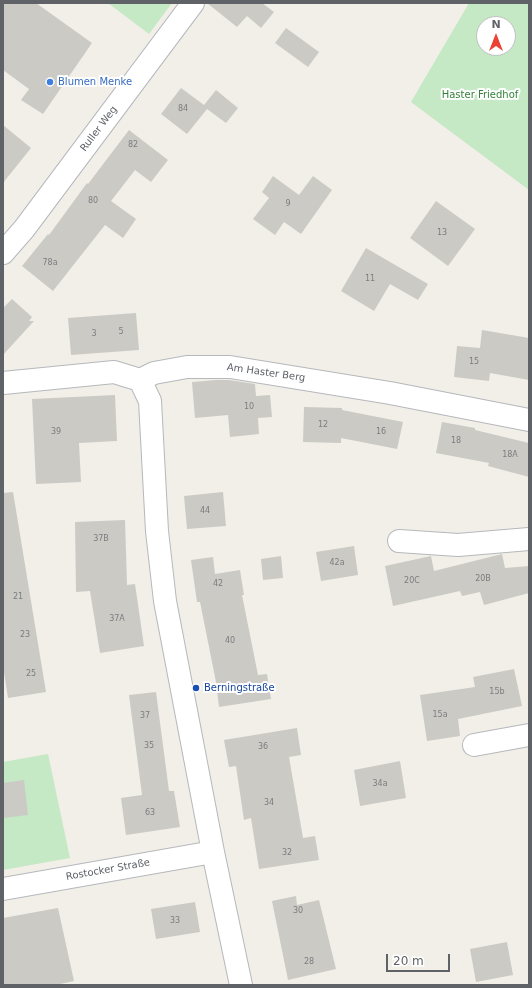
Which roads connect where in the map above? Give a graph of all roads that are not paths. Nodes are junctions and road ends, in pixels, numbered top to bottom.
1 (193, 3) edge
2 (3, 253) edge
3 (140, 380) junction
4 (3, 383) edge
5 (529, 420) edge
6 (529, 539) edge
7 (399, 541) dead end
8 (529, 735) edge
9 (474, 745) dead end
10 (213, 852) junction
11 (3, 889) edge
12 (241, 985) edge

1 - 2 street, Ruller Weg
3 - 4 street
3 - 5 street, Am Haster Berg
3 - 10 street
6 - 7 street
8 - 9 street
10 - 11 street, Rostocker Straße
10 - 12 street

